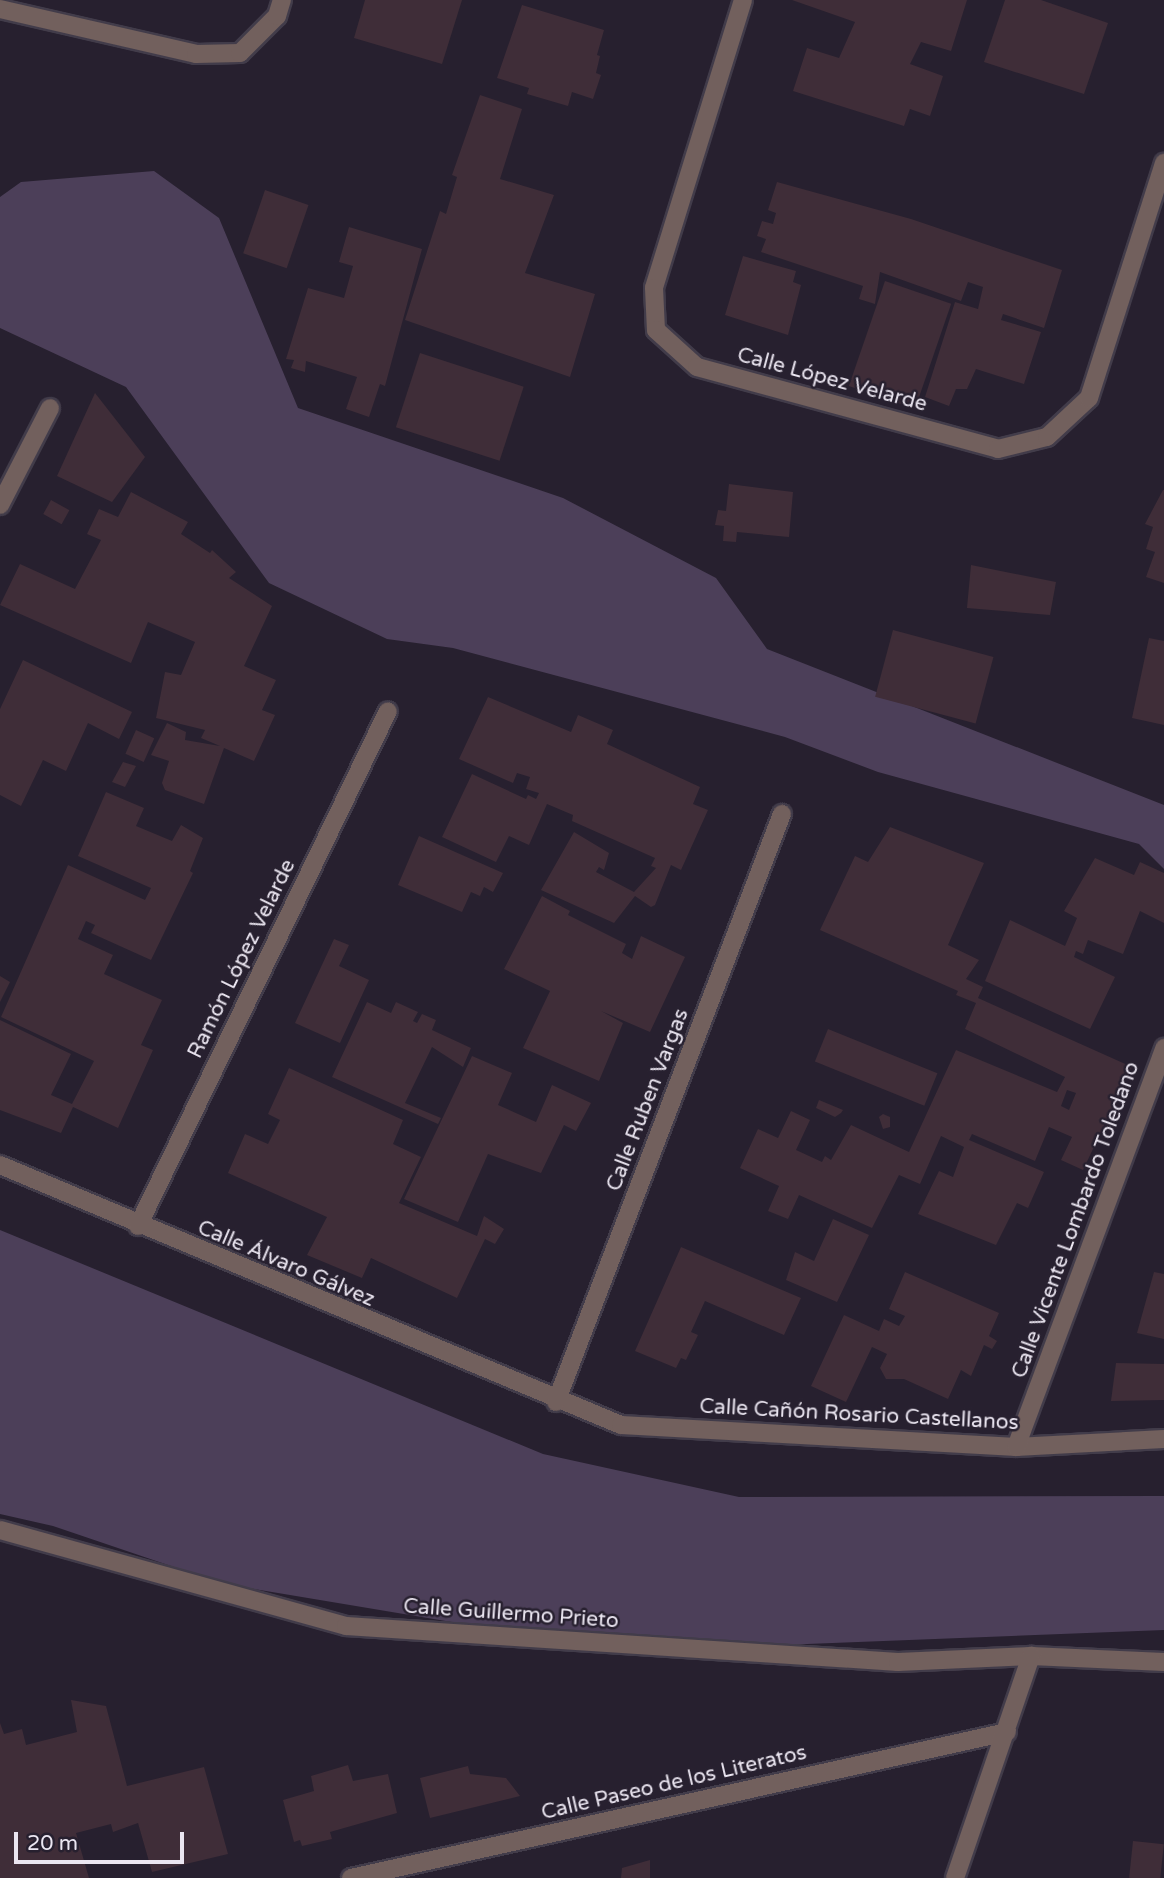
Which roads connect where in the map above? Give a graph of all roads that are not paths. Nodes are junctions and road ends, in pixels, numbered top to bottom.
1 (282, 0) edge
2 (743, 0) edge
3 (0, 9) edge
4 (1164, 163) edge
5 (50, 408) dead end
6 (0, 505) edge
7 (388, 711) dead end
8 (782, 814) dead end
9 (1164, 1048) edge
10 (0, 1165) edge
11 (138, 1226) junction
12 (556, 1402) junction
13 (1164, 1439) edge
14 (1016, 1447) junction
15 (0, 1530) edge
16 (1031, 1656) junction
17 (1164, 1662) edge
18 (1007, 1732) junction
19 (351, 1878) edge
20 (955, 1878) edge

1 - 3 street
2 - 4 street, Calle López Velarde
5 - 6 street
7 - 11 street, Ramón López Velarde
8 - 12 street, Calle Ruben Vargas
9 - 14 street, Calle Vicente Lombardo Toledano
10 - 11 street, Calle Álvaro Gálvez
11 - 12 street, Calle Álvaro Gálvez
12 - 14 street, Calle Cañón Rosario Castellanos
13 - 14 street, Calle Cañón Rosario Castellanos
15 - 16 street, Calle Guillermo Prieto
16 - 17 street, Calle Guillermo Prieto
16 - 18 street
18 - 19 street, Calle Paseo de los Literatos
18 - 20 street

